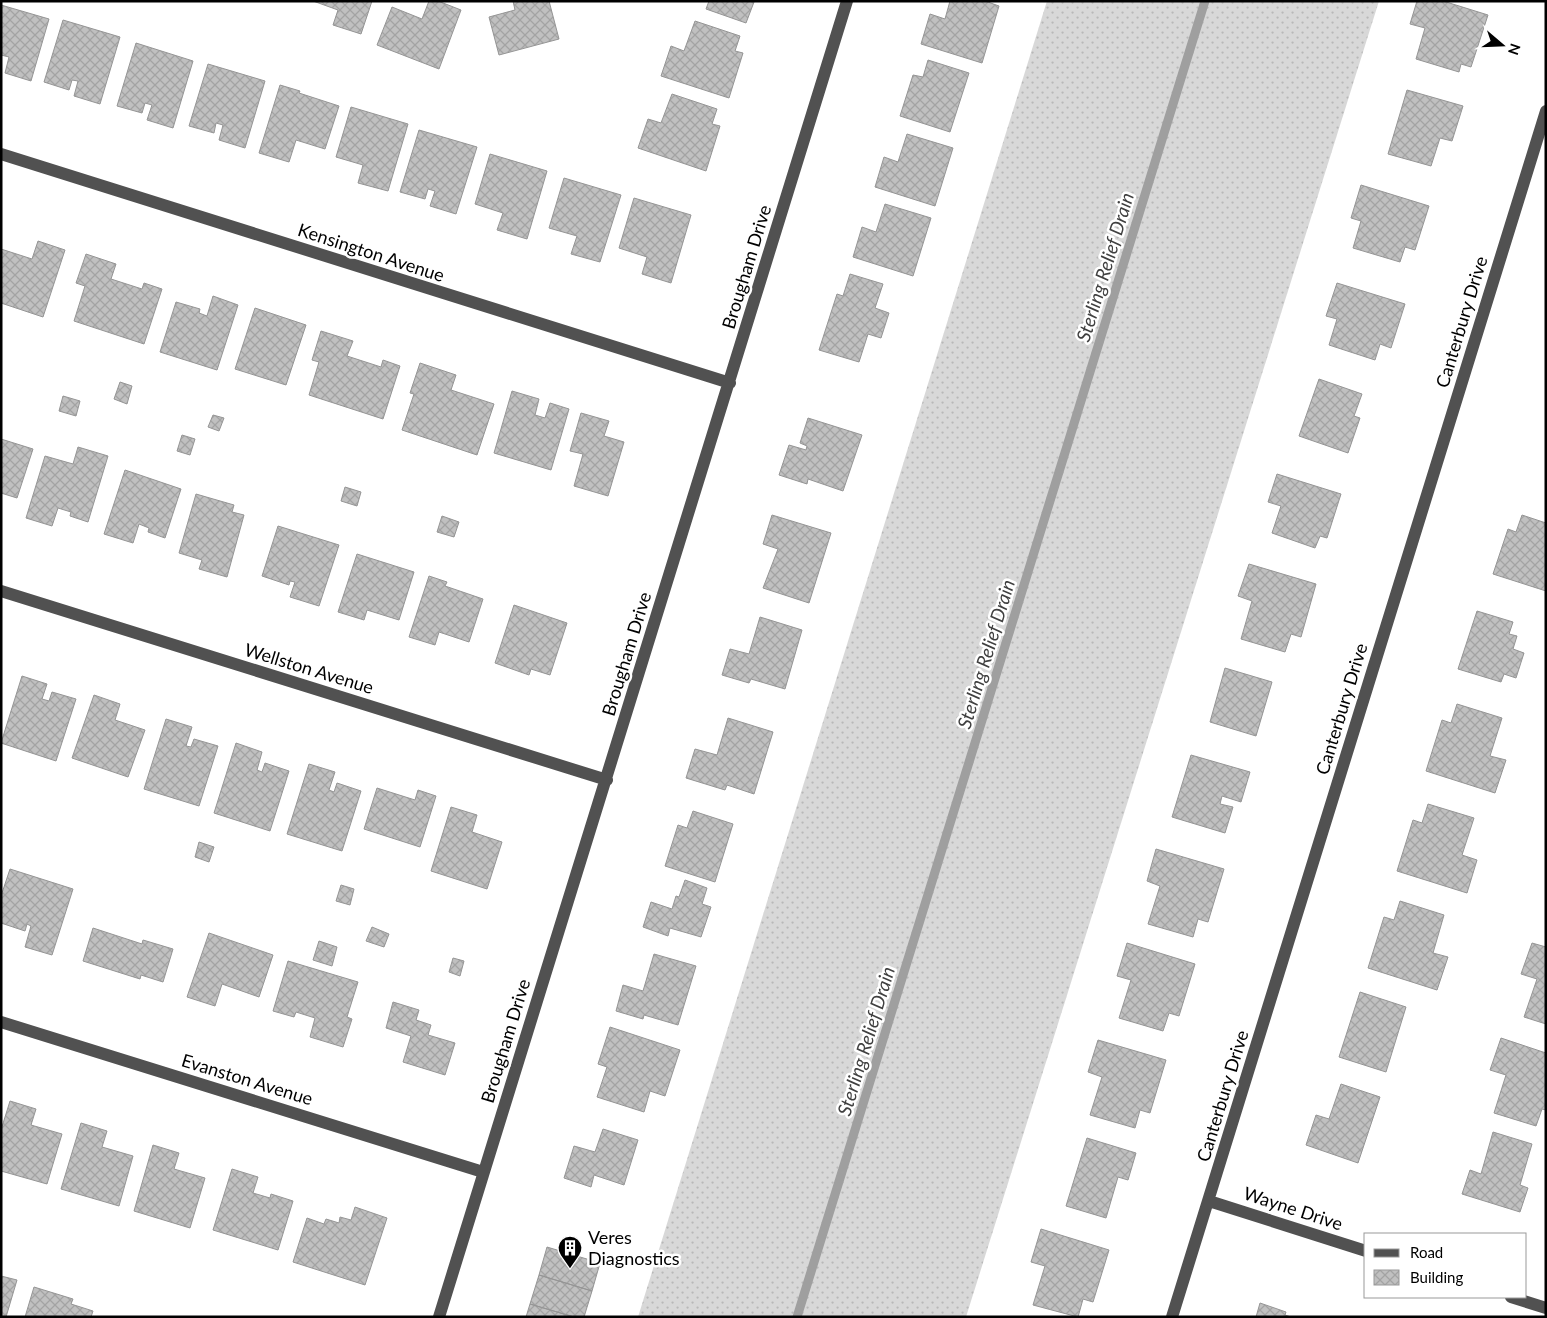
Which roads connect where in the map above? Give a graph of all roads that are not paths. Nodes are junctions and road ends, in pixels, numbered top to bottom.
1 (847, 1) edge
2 (1546, 112) edge
3 (1, 154) edge
4 (730, 383) junction
5 (1, 591) edge
6 (607, 780) junction
7 (1, 1022) edge
8 (483, 1172) junction
9 (1209, 1201) junction
10 (1364, 1250) edge
11 (1514, 1298) edge
12 (1546, 1308) edge
13 (439, 1317) edge
14 (1172, 1317) edge

1 - 4 street, Brougham Drive
2 - 9 street, Canterbury Drive
3 - 4 street, Kensington Avenue
4 - 6 street, Brougham Drive
5 - 6 street, Wellston Avenue
6 - 8 street, Brougham Drive
7 - 8 street, Evanston Avenue
8 - 13 street, Brougham Drive
9 - 10 street, Wayne Drive
9 - 14 street, Canterbury Drive
11 - 12 street

